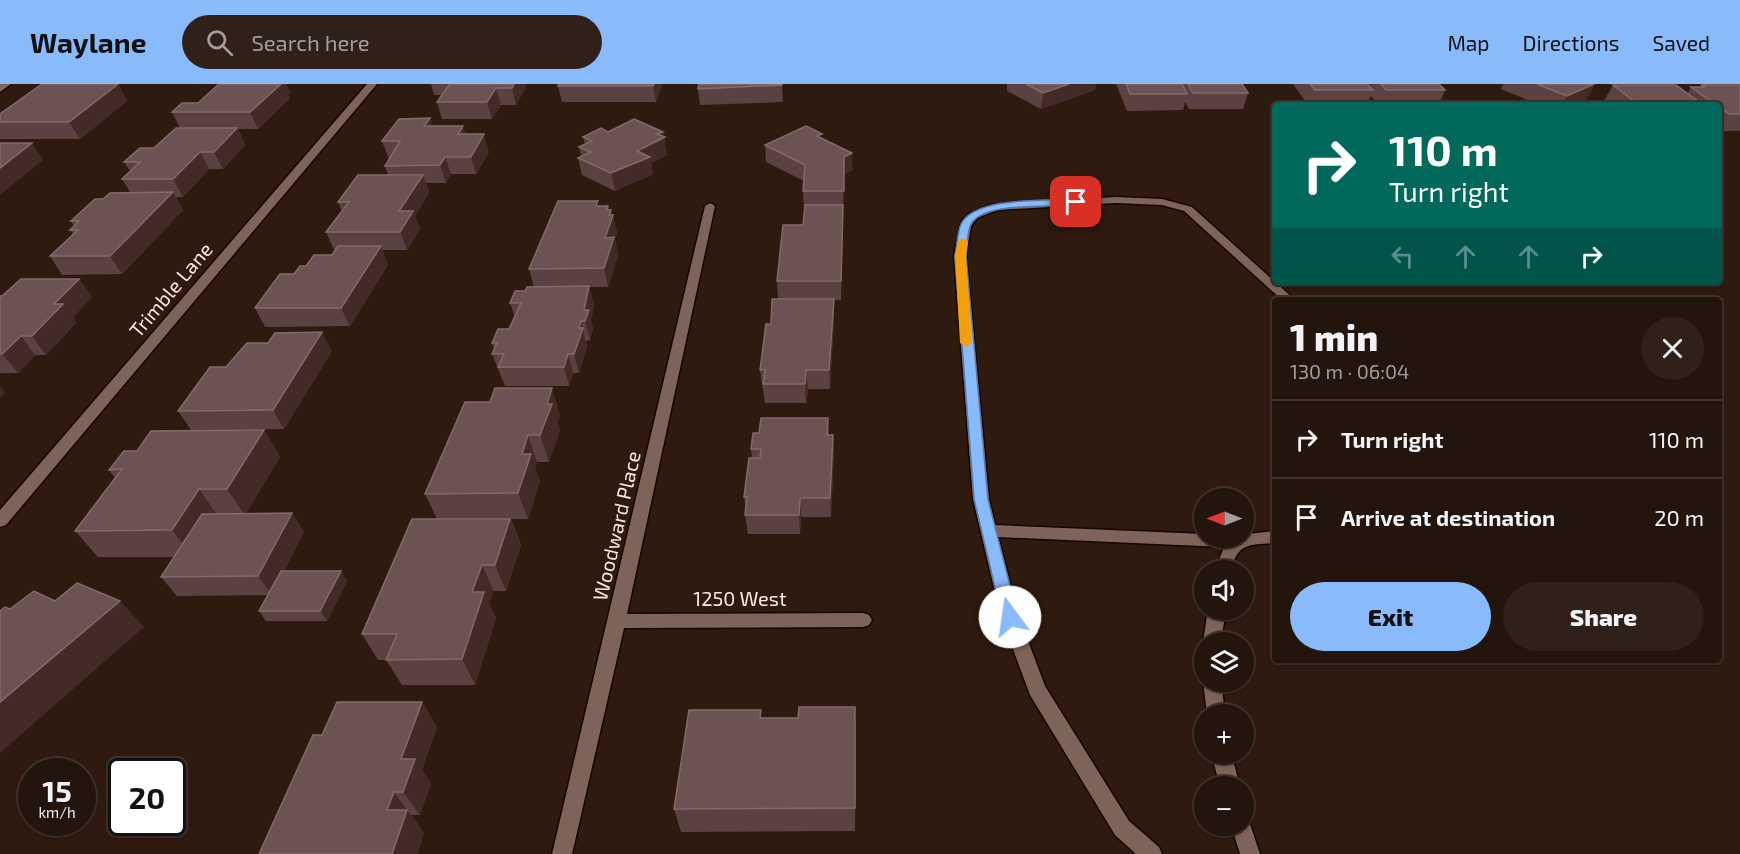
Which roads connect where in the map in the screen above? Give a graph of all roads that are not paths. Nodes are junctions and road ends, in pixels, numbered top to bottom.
1 (6, 84) edge
2 (372, 84) edge
3 (0, 89) edge
4 (710, 206) dead end
5 (1285, 297) edge
6 (0, 521) edge
7 (988, 531) junction
8 (1272, 537) edge
9 (1194, 539) edge
10 (1254, 539) edge
11 (863, 620) dead end
12 (617, 621) junction
13 (1244, 836) edge
14 (562, 854) edge
15 (1152, 854) edge
16 (1250, 854) edge

1 - 3 street
2 - 6 street, Trimble Lane
4 - 12 street, Woodward Place
5 - 7 street
7 - 9 street
7 - 15 street
8 - 10 street
11 - 12 street, 1250 West
12 - 14 street, Woodward Place
13 - 16 street

